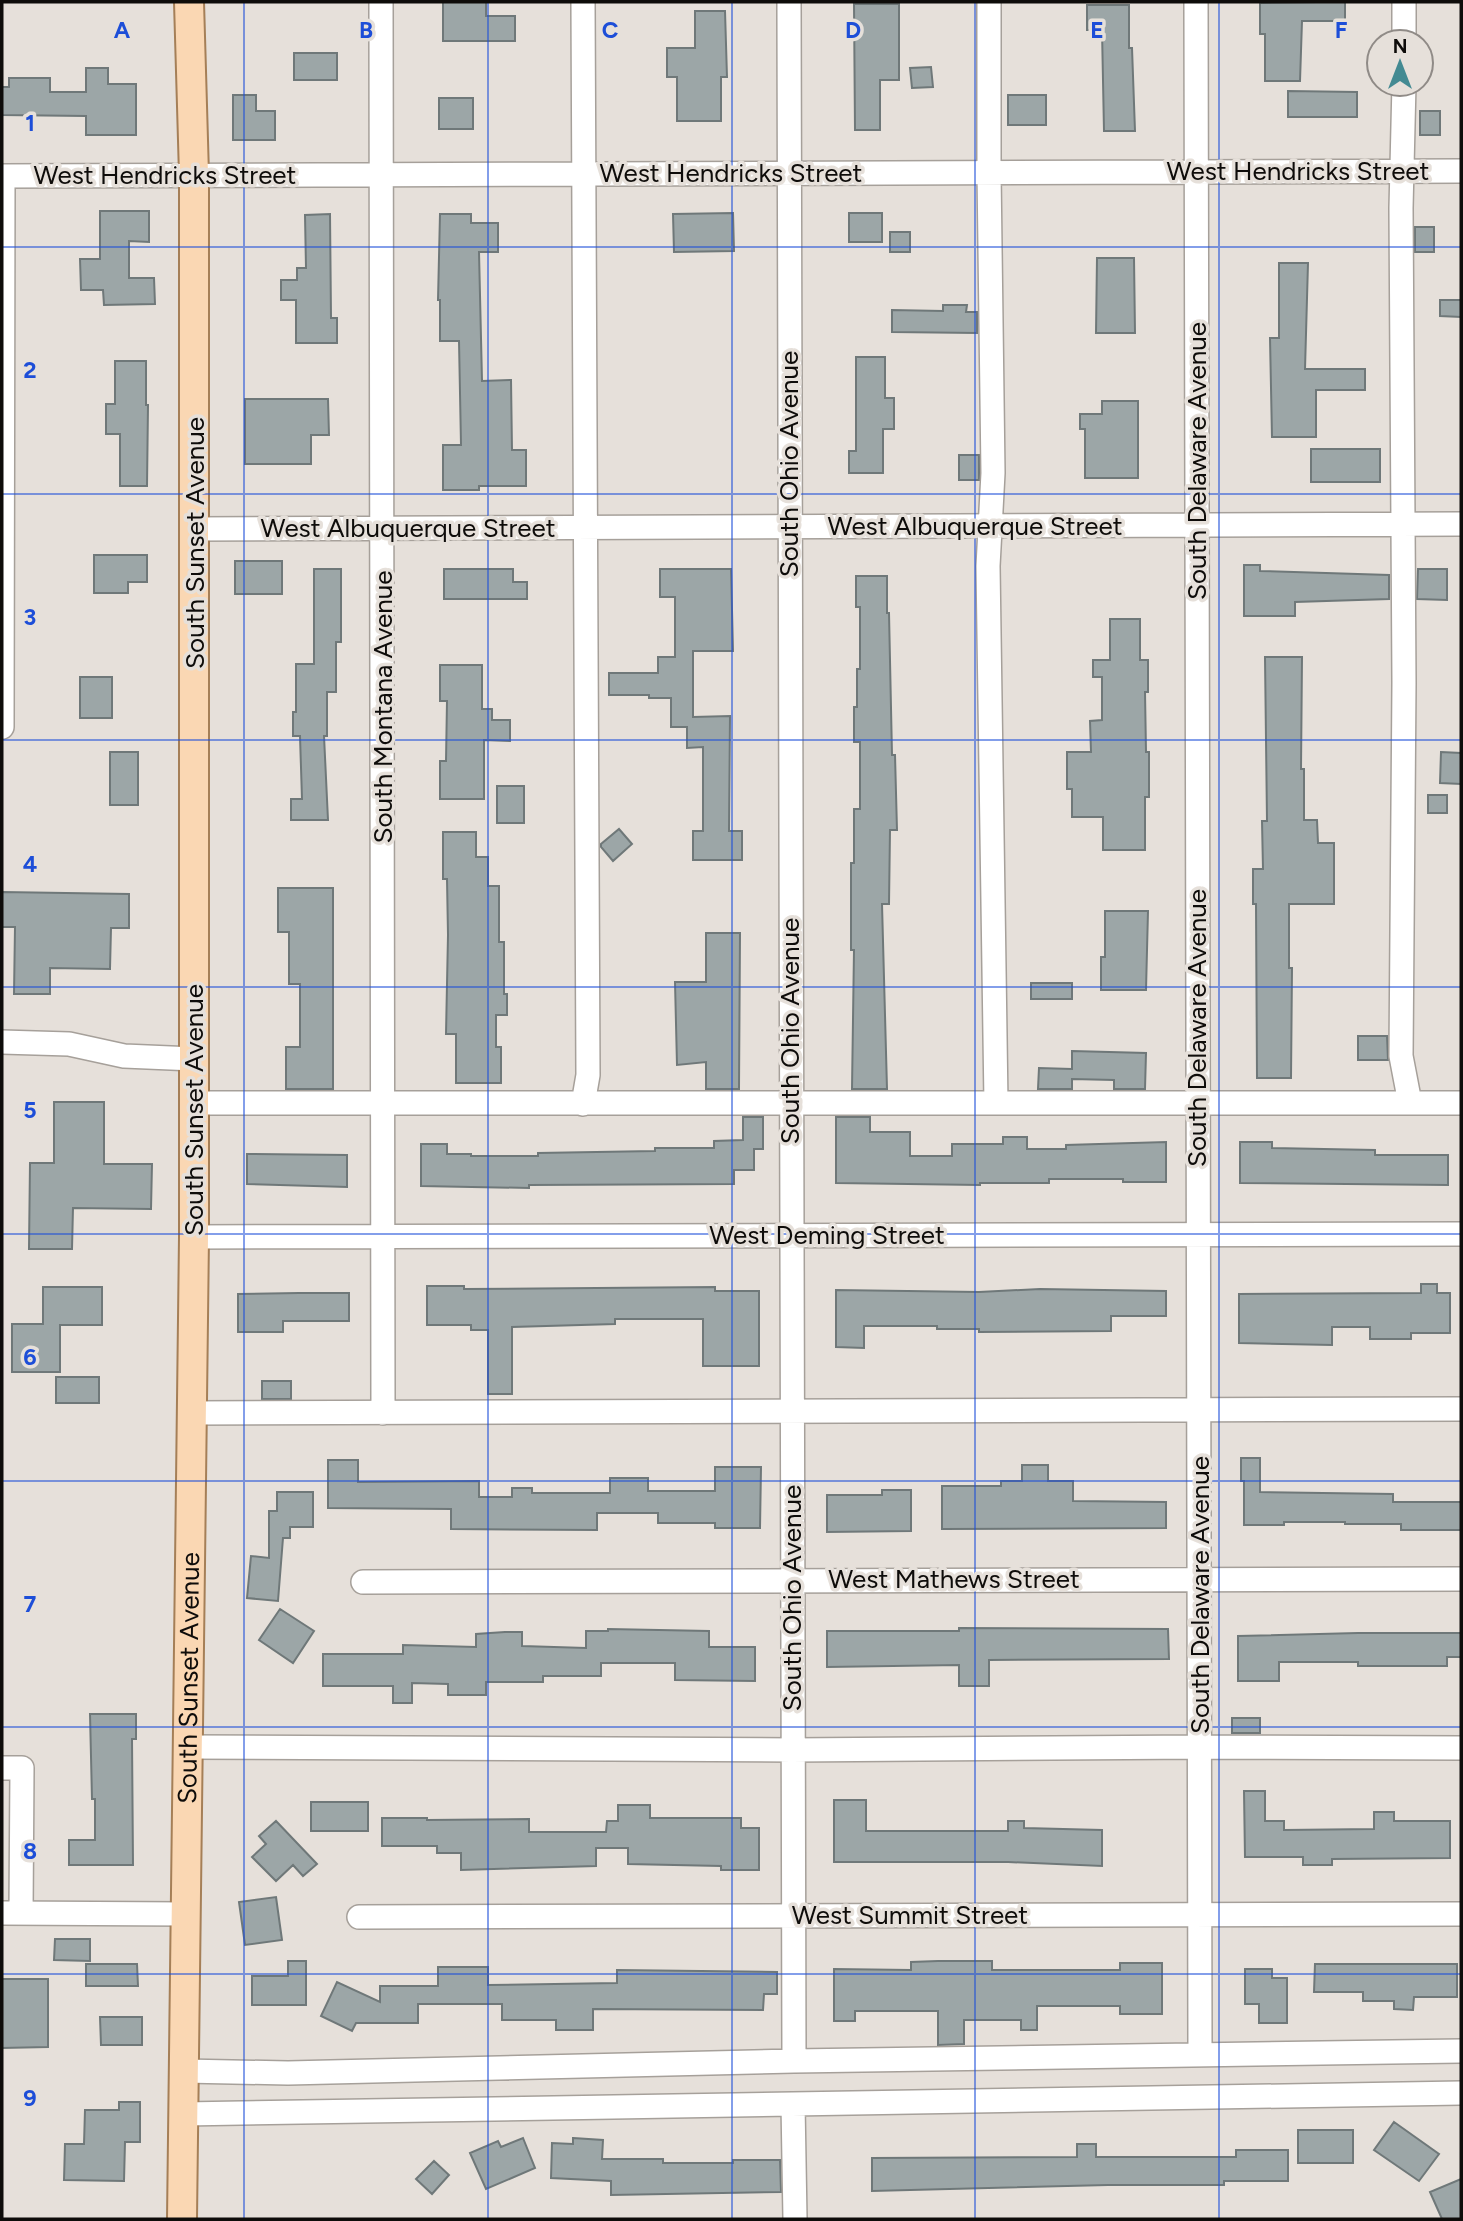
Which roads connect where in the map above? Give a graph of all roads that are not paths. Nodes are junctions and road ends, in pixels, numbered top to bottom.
1 (189, 2) edge
2 (381, 2) edge
3 (583, 2) edge
4 (789, 2) edge
5 (989, 2) edge
6 (1196, 2) edge
7 (1404, 2) edge
8 (1404, 28) edge
9 (1404, 98) edge
10 (1403, 171) junction
11 (1461, 171) edge
12 (790, 172) junction
13 (989, 172) junction
14 (1196, 172) junction
15 (583, 173) junction
16 (382, 174) junction
17 (194, 175) junction
18 (3, 176) edge
19 (1401, 524) junction
20 (1461, 524) edge
21 (990, 526) junction
22 (1197, 526) junction
23 (789, 527) junction
24 (195, 528) junction
25 (383, 528) junction
26 (585, 528) junction
27 (2, 727) edge
28 (2, 1042) edge
29 (194, 1059) junction
30 (1197, 1102) junction
31 (194, 1103) junction
32 (996, 1103) junction
33 (1410, 1103) junction
34 (1461, 1103) edge
35 (384, 1104) junction
36 (583, 1104) junction
37 (791, 1105) junction
38 (1197, 1234) junction
39 (1461, 1234) edge
40 (791, 1235) junction
41 (194, 1237) junction
42 (384, 1237) junction
43 (1461, 1409) edge
44 (1199, 1410) junction
45 (192, 1413) junction
46 (383, 1413) junction
47 (791, 1413) junction
48 (1200, 1579) junction
49 (1461, 1579) edge
50 (791, 1580) junction
51 (363, 1582) dead end
52 (188, 1747) junction
53 (1200, 1747) junction
54 (1461, 1748) edge
55 (792, 1750) junction
56 (2, 1768) edge
57 (12, 1913) edge
58 (1200, 1913) junction
59 (186, 1914) junction
60 (1461, 1914) edge
61 (794, 1915) junction
62 (359, 1917) dead end
63 (1461, 2051) edge
64 (1200, 2054) junction
65 (794, 2061) junction
66 (184, 2071) junction
67 (1461, 2093) edge
68 (793, 2104) junction
69 (184, 2114) junction
70 (183, 2219) edge
71 (795, 2219) edge

1 - 17 main road, South Sunset Avenue
2 - 16 street, South Montana Avenue
3 - 15 street
4 - 12 street, South Ohio Avenue
5 - 13 street
6 - 14 street, South Delaware Avenue
7 - 8 street
9 - 10 street
10 - 11 street, West Hendricks Street
10 - 14 street, West Hendricks Street
10 - 19 street
12 - 13 street, West Hendricks Street
12 - 15 street, West Hendricks Street
12 - 23 street, South Ohio Avenue
13 - 14 street, West Hendricks Street
13 - 21 street
14 - 22 street, South Delaware Avenue
15 - 16 street, West Hendricks Street
15 - 26 street
16 - 17 street, West Hendricks Street
16 - 25 street, South Montana Avenue
17 - 18 street, West Hendricks Street
17 - 24 main road, South Sunset Avenue
18 - 27 street
19 - 20 street, West Albuquerque Street
19 - 22 street, West Albuquerque Street
19 - 33 street
21 - 22 street, West Albuquerque Street
21 - 23 street, West Albuquerque Street
21 - 32 street
22 - 30 street, South Delaware Avenue
23 - 26 street, West Albuquerque Street
23 - 37 street, South Ohio Avenue
24 - 25 street, West Albuquerque Street
24 - 29 main road, South Sunset Avenue
25 - 26 street, West Albuquerque Street
25 - 35 street, South Montana Avenue
26 - 36 street
28 - 29 street
29 - 31 main road, South Sunset Avenue
30 - 32 street
30 - 33 street
30 - 38 street, South Delaware Avenue
31 - 35 street
31 - 41 main road, South Sunset Avenue
32 - 37 street
33 - 34 street
35 - 36 street
35 - 42 street, South Montana Avenue
36 - 37 street
37 - 40 street, South Ohio Avenue
38 - 39 street, West Deming Street
38 - 40 street, West Deming Street
38 - 44 street, South Delaware Avenue
40 - 42 street, West Deming Street
40 - 47 street, South Ohio Avenue
41 - 42 street, West Deming Street
41 - 45 main road, South Sunset Avenue
42 - 46 street, South Montana Avenue
43 - 44 street
44 - 47 street
44 - 48 street, South Delaware Avenue
45 - 46 street
45 - 52 main road, South Sunset Avenue
46 - 47 street
47 - 50 street, South Ohio Avenue
48 - 49 street, West Mathews Street
48 - 50 street, West Mathews Street
48 - 53 street, South Delaware Avenue
50 - 51 street, West Mathews Street
50 - 55 street, South Ohio Avenue
52 - 55 street
52 - 59 main road, South Sunset Avenue
53 - 54 street
53 - 55 street
53 - 58 street, South Delaware Avenue
55 - 61 street, South Ohio Avenue
56 - 57 street
57 - 59 street
58 - 60 street, West Summit Street
58 - 61 street, West Summit Street
58 - 64 street, South Delaware Avenue
59 - 66 main road, South Sunset Avenue
61 - 62 street, West Summit Street
61 - 65 street, South Ohio Avenue
63 - 64 street
64 - 65 street
65 - 66 street
66 - 69 main road, South Sunset Avenue
67 - 68 street
68 - 69 street
68 - 71 street
69 - 70 main road, South Sunset Avenue

